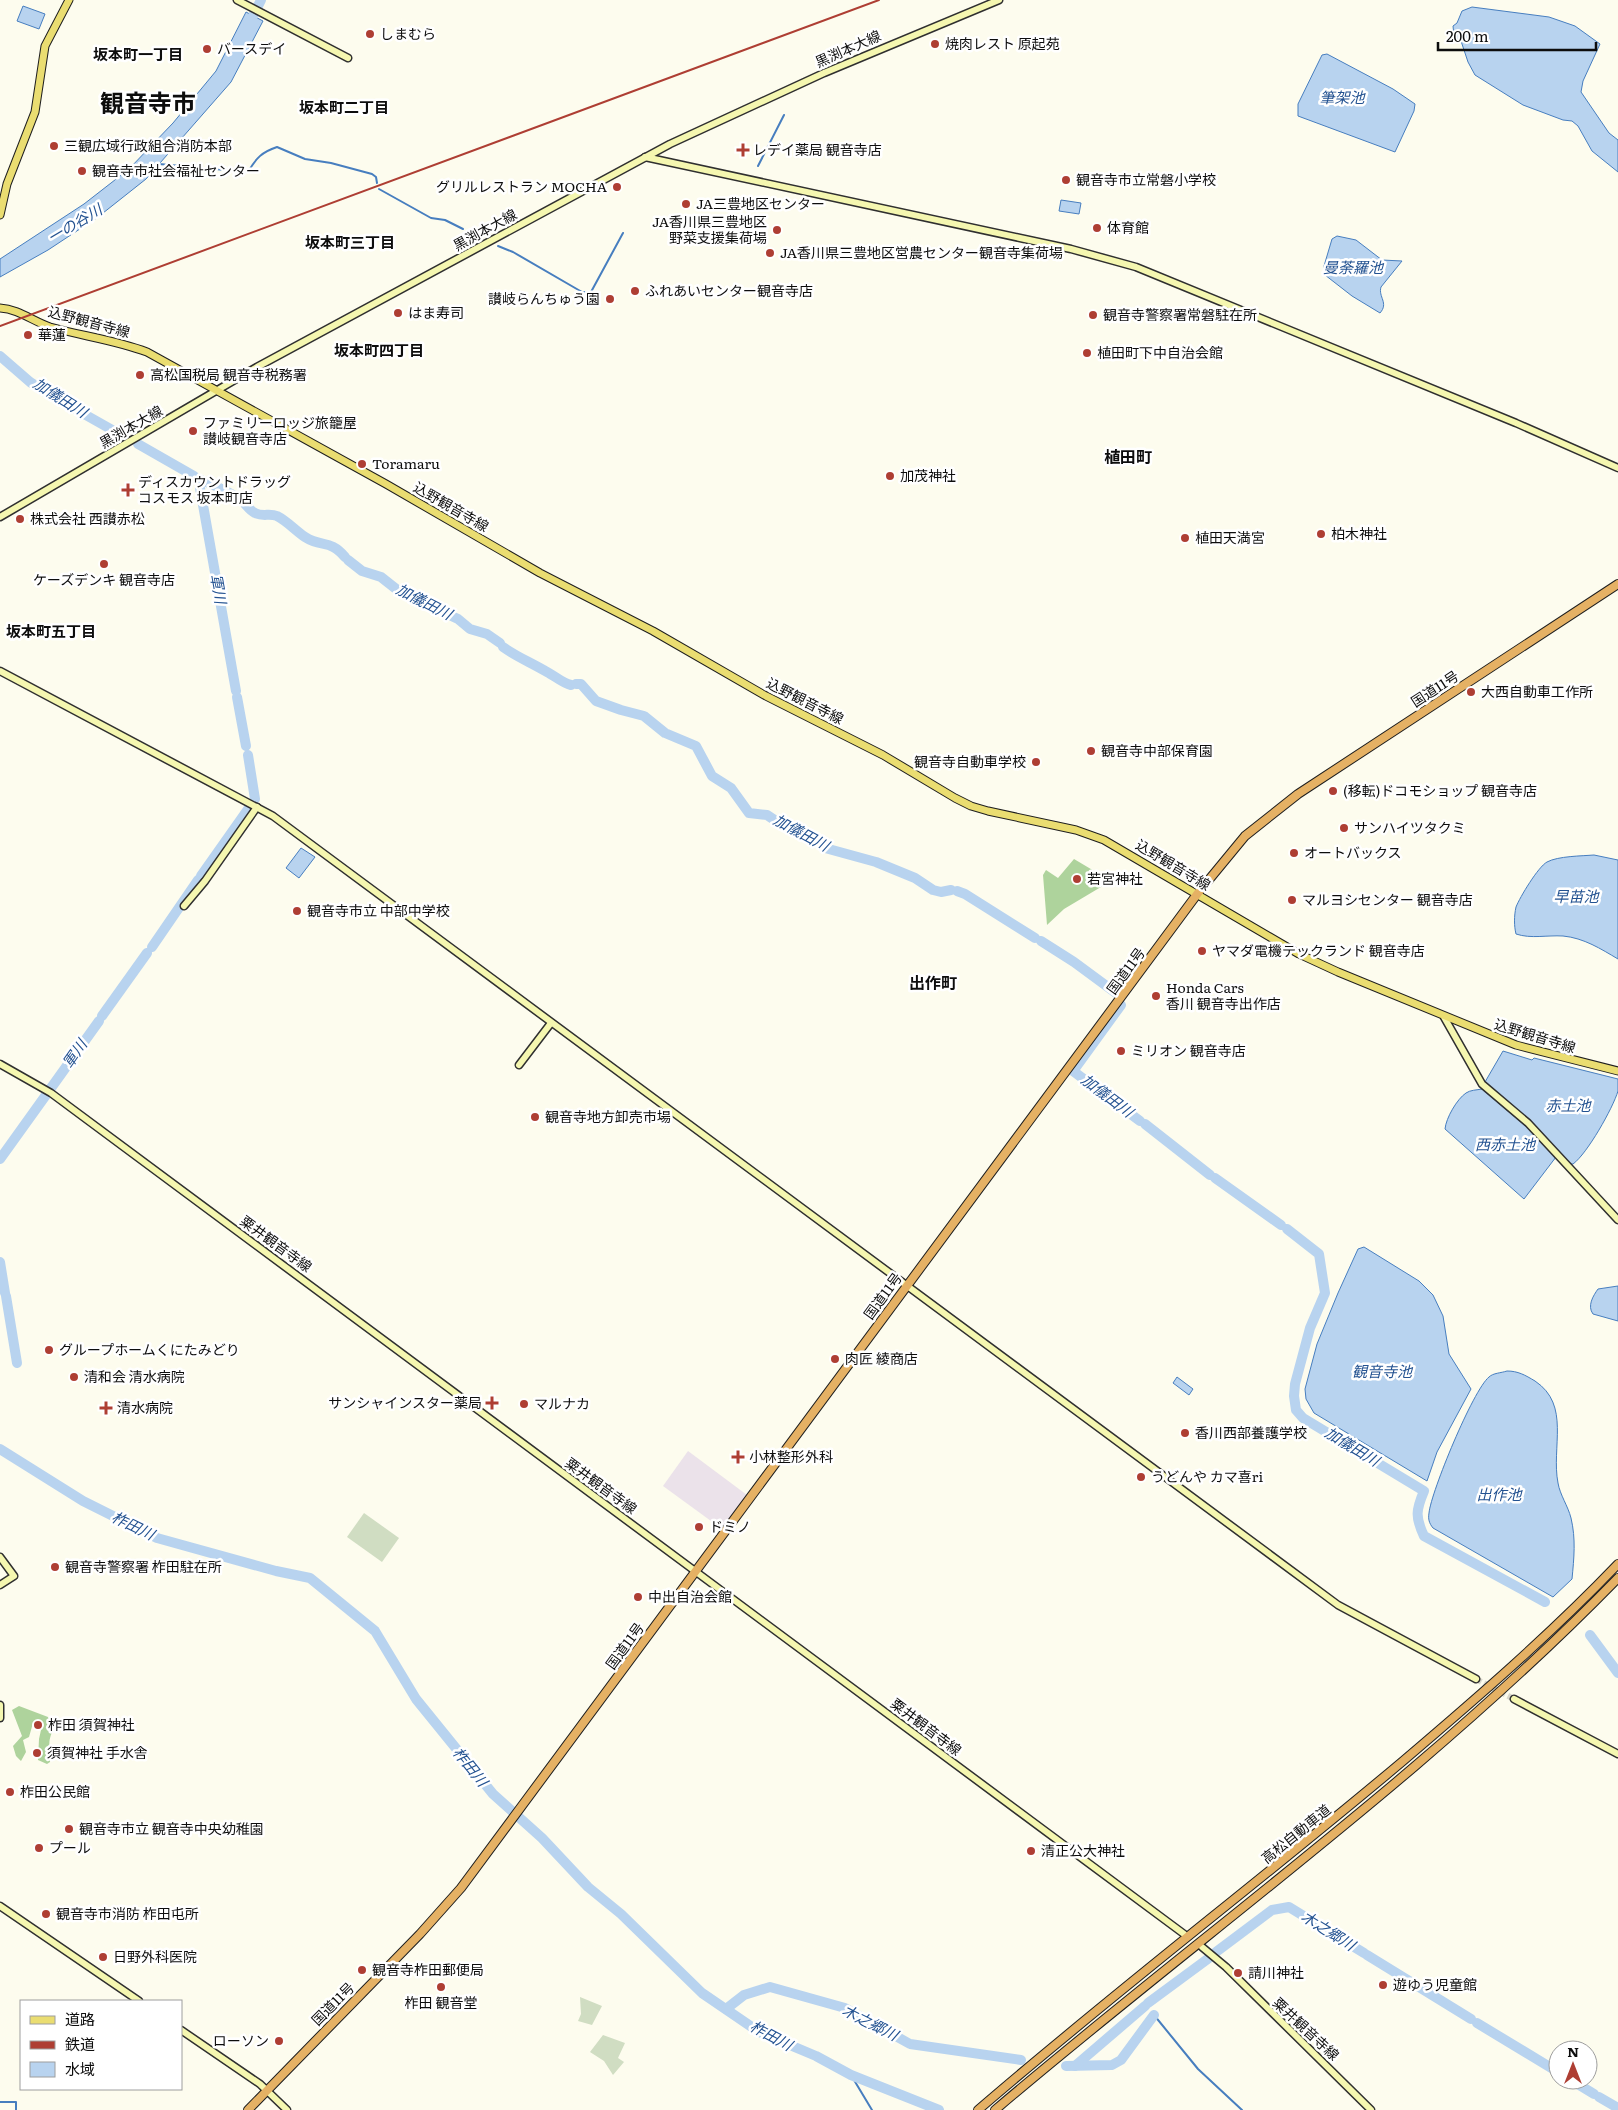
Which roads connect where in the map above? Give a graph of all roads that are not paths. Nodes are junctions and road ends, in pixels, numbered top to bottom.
1 (69, 0) edge
2 (237, 0) edge
3 (999, 0) edge
4 (348, 58) dead end
5 (645, 157) junction
6 (4, 184) edge
7 (0, 215) edge
8 (0, 308) edge
9 (217, 391) junction
10 (1618, 468) edge
11 (0, 516) edge
12 (1618, 584) edge
13 (0, 671) edge
14 (257, 807) junction
15 (1198, 893) junction
16 (184, 906) dead end
17 (1444, 1017) junction
18 (552, 1023) junction
19 (0, 1064) edge
20 (519, 1065) dead end
21 (1618, 1071) edge
22 (1618, 1220) edge
23 (906, 1285) junction
24 (0, 1557) edge
25 (1618, 1564) edge
26 (695, 1571) junction
27 (1618, 1578) edge
28 (0, 1585) edge
29 (1476, 1679) tunnel mouth
30 (1514, 1699) tunnel mouth
31 (0, 1705) edge
32 (0, 1718) edge
33 (1618, 1754) edge
34 (0, 1906) edge
35 (1184, 1934) dead end
36 (1202, 1947) dead end
37 (138, 2000) edge
38 (182, 2031) edge
39 (268, 2091) junction
40 (248, 2110) edge
41 (287, 2110) edge
42 (978, 2110) edge
43 (995, 2110) edge
44 (1371, 2110) edge

1 - 6 main road
2 - 4 street
3 - 5 street, 黒渕本大線
5 - 9 street, 黒渕本大線
5 - 10 street
6 - 7 main road
8 - 9 main road, 込野観音寺線
9 - 11 street, 黒渕本大線
9 - 15 main road, 込野観音寺線
12 - 15 highway, 国道11号
13 - 14 street
14 - 16 street
14 - 18 street
15 - 17 main road, 込野観音寺線
15 - 23 highway, 国道11号
17 - 21 main road, 込野観音寺線
17 - 22 street
18 - 20 street
18 - 23 street
19 - 26 street, 粟井観音寺線
23 - 26 highway, 国道11号
23 - 29 street
24 - 28 street
25 - 42 highway, 高松自動車道
26 - 35 street, 粟井観音寺線
26 - 39 highway, 国道11号
27 - 43 highway, 高松自動車道
30 - 33 street
31 - 32 street
34 - 37 street
36 - 44 street, 粟井観音寺線
38 - 39 street
39 - 40 highway, 国道11号
39 - 41 street

